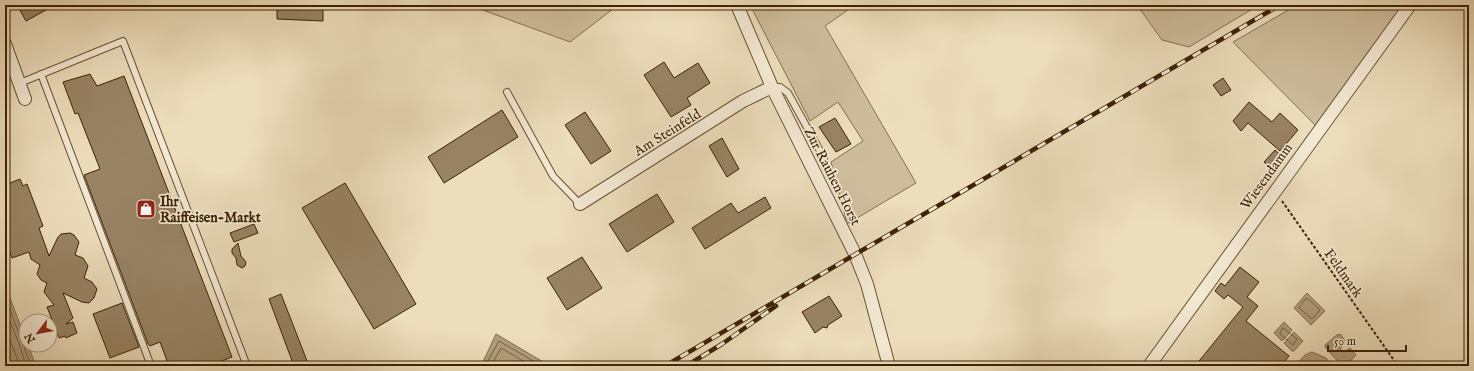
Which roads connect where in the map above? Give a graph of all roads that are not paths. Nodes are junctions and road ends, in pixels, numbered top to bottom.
1 (736, 5) edge
2 (1410, 5) edge
3 (5, 44) edge
4 (41, 74) junction
5 (20, 83) junction
6 (772, 87) junction
7 (507, 92) dead end
8 (25, 99) dead end
9 (824, 158) dead end
10 (580, 204) joint
11 (151, 366) edge
12 (247, 366) edge
13 (889, 366) edge
14 (1149, 366) edge

1 - 6 street, Zur Rauhen Horst
2 - 14 street, Wiesendamm
3 - 5 street
4 - 5 lane
4 - 11 lane
4 - 12 lane
5 - 8 street
6 - 9 lane
6 - 10 street, Am Steinfeld
6 - 13 street, Zur Rauhen Horst
7 - 10 lane

